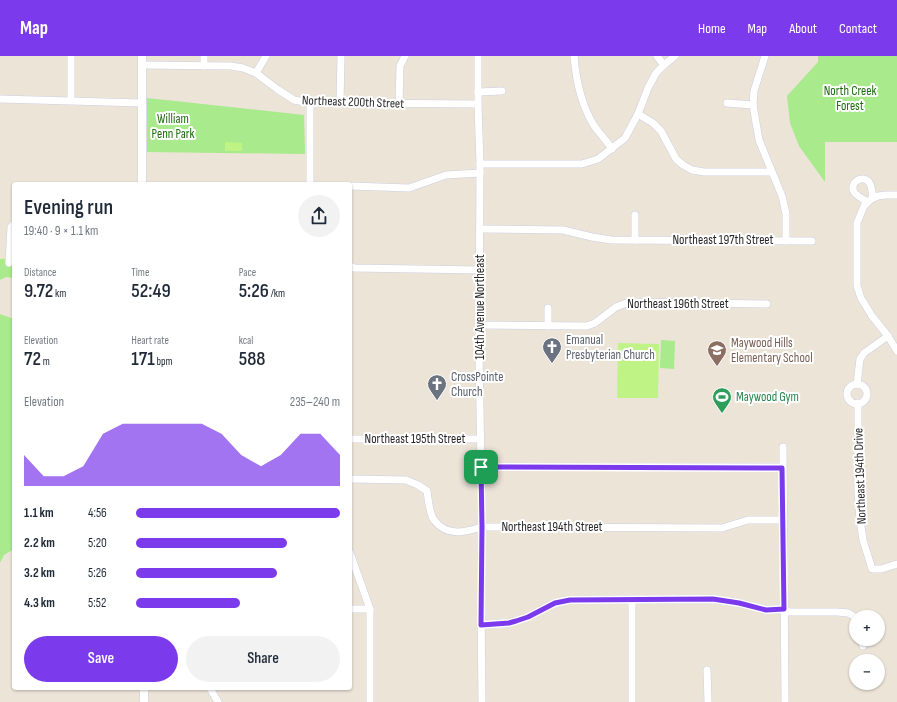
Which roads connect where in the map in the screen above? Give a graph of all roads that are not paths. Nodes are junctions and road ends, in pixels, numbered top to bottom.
1 (71, 56) edge
2 (204, 56) edge
3 (266, 56) edge
4 (341, 56) edge
5 (405, 56) edge
6 (478, 56) edge
7 (574, 56) edge
8 (657, 56) edge
9 (675, 56) edge
10 (765, 56) edge
11 (142, 60) edge
12 (664, 65) junction
13 (204, 66) junction
14 (256, 73) junction
15 (502, 91) dead end
16 (478, 92) junction
17 (0, 99) edge
18 (71, 100) junction
19 (142, 103) junction
20 (310, 103) junction
21 (340, 103) junction
22 (727, 103) dead end
23 (398, 104) junction
24 (478, 104) junction
25 (752, 105) junction
26 (638, 114) junction
27 (612, 149) junction
28 (480, 164) junction
29 (772, 172) junction
30 (480, 173) junction
31 (142, 182) edge
32 (310, 182) edge
33 (352, 186) edge
34 (897, 195) edge
35 (870, 199) junction
36 (635, 216) dead end
37 (12, 226) edge
38 (480, 229) junction
39 (635, 240) junction
40 (786, 241) junction
41 (812, 241) dead end
42 (9, 263) dead end
43 (352, 267) edge
44 (481, 270) junction
45 (767, 304) dead end
46 (548, 308) dead end
47 (480, 325) junction
48 (548, 326) junction
49 (888, 336) junction
50 (897, 351) edge
51 (857, 384) junction
52 (858, 403) junction
53 (352, 438) edge
54 (480, 439) junction
55 (783, 447) dead end
56 (481, 467) junction
57 (782, 468) junction
58 (352, 479) edge
59 (783, 520) junction
60 (482, 527) junction
61 (352, 559) edge
62 (897, 564) edge
63 (632, 599) junction
64 (352, 609) edge
65 (370, 609) junction
66 (784, 609) junction
67 (849, 614) edge
68 (481, 625) junction
69 (707, 670) dead end
70 (144, 690) edge
71 (211, 690) edge
72 (144, 702) edge
73 (218, 702) edge
74 (370, 702) edge
75 (482, 702) edge
76 (632, 702) edge
77 (708, 702) edge
78 (785, 702) edge

1 - 18 street
2 - 13 street
3 - 14 street
4 - 21 street
5 - 23 street
6 - 16 street, 104th Avenue Northeast
7 - 27 street
8 - 12 street
9 - 12 street
10 - 25 street
11 - 13 street, Northeast 200th Street
11 - 19 street
12 - 26 street
13 - 14 street, Northeast 200th Street
14 - 20 street, Northeast 200th Street
15 - 16 street
16 - 24 street, 104th Avenue Northeast
17 - 18 street
18 - 19 street
19 - 31 street
20 - 21 street, Northeast 200th Street
20 - 32 street
21 - 23 street, Northeast 200th Street
22 - 25 street
23 - 24 street, Northeast 200th Street
24 - 28 street, 104th Avenue Northeast
25 - 29 street
26 - 27 street
26 - 29 street
27 - 28 street
28 - 30 street, 104th Avenue Northeast
29 - 40 street
30 - 33 street
30 - 38 street, 104th Avenue Northeast
34 - 35 street
35 - 35 street
35 - 49 street
36 - 39 street
37 - 42 street
38 - 39 street, Northeast 197th Street
38 - 44 street, 104th Avenue Northeast
39 - 40 street, Northeast 197th Street
40 - 41 street, Northeast 197th Street
43 - 44 street
44 - 47 street, 104th Avenue Northeast
45 - 48 street, Northeast 196th Street
46 - 48 street
47 - 48 street, Northeast 196th Street
47 - 54 street, 104th Avenue Northeast
49 - 50 street
49 - 51 street
51 - 52 street, Northeast 194th Drive
51 - 52 street
52 - 62 street, Northeast 194th Drive
53 - 54 street, Northeast 195th Street
54 - 56 street, 104th Avenue Northeast
55 - 57 street
56 - 57 street
56 - 60 street, 104th Avenue Northeast
57 - 59 street
58 - 60 street, Northeast 194th Street
59 - 60 street, Northeast 194th Street
59 - 66 street
60 - 68 street, 104th Avenue Northeast
61 - 65 street
63 - 66 street
63 - 68 street
63 - 76 street
64 - 65 street
65 - 74 street
66 - 67 street
66 - 78 street
68 - 75 street, 104th Avenue Northeast
69 - 77 street
70 - 72 street
71 - 73 street

